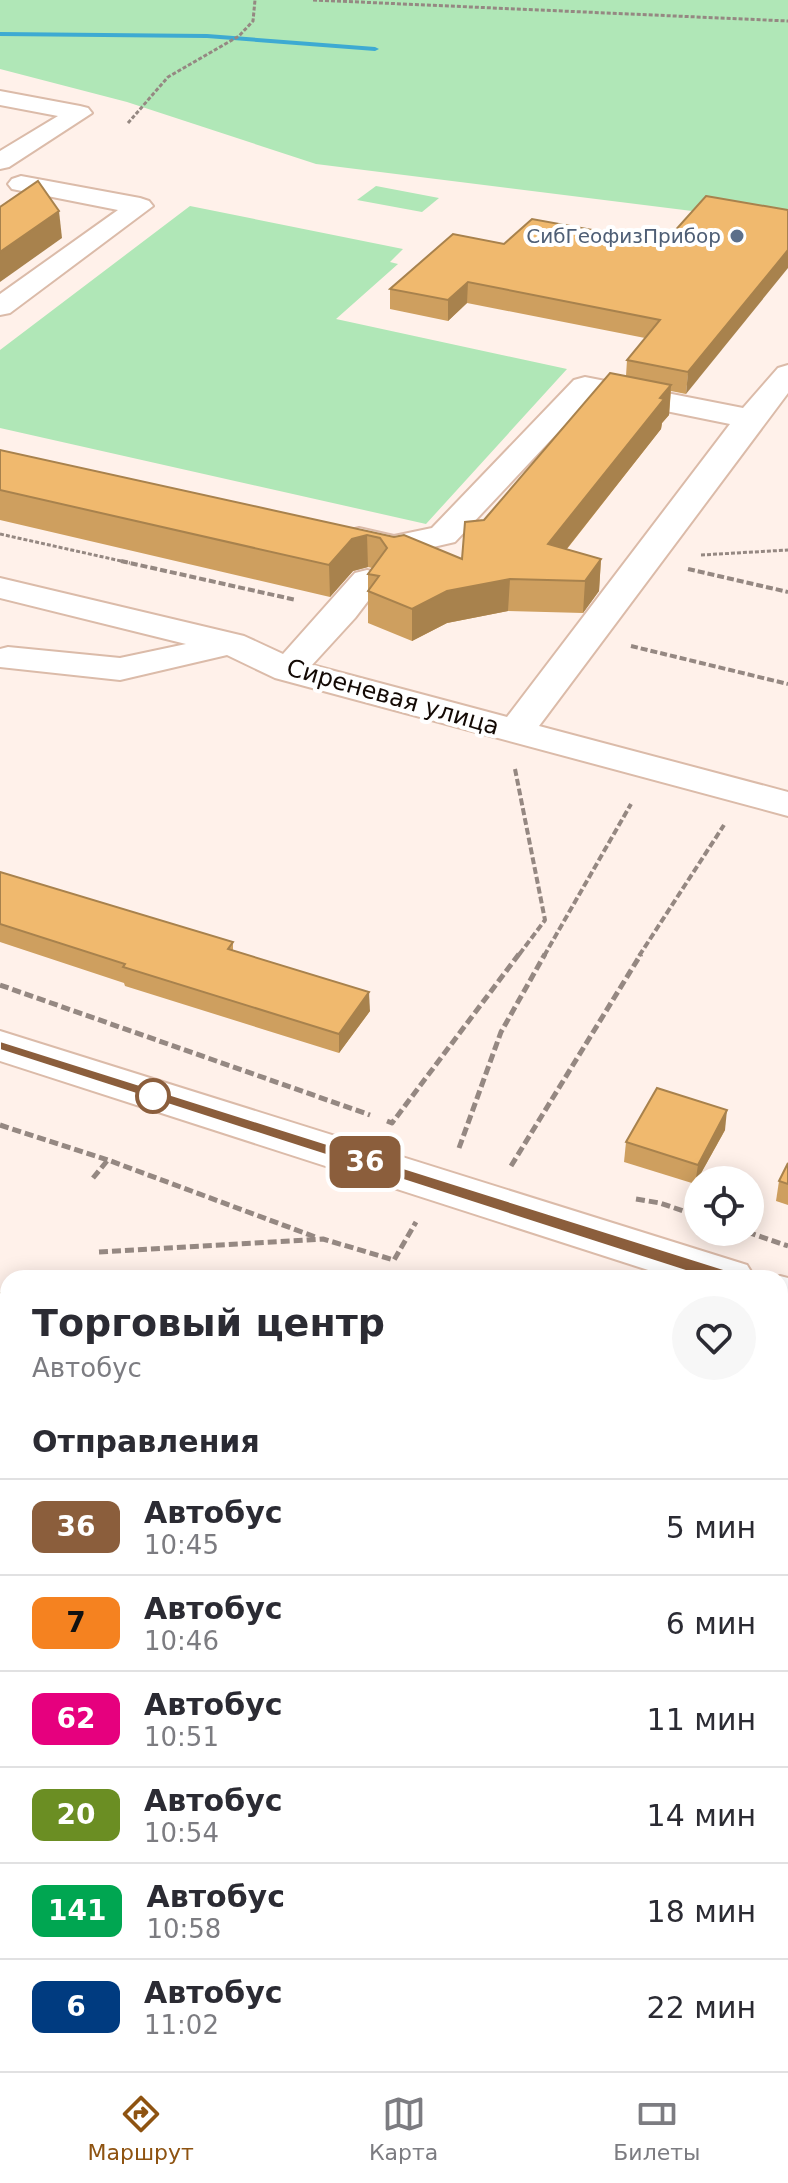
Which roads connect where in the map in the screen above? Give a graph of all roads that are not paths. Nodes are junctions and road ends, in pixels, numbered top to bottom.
1 (0, 98) edge
2 (0, 162) edge
3 (21, 184) dead end
4 (0, 307) edge
5 (788, 374) edge
6 (750, 419) junction
7 (333, 533) edge
8 (379, 565) junction
9 (0, 588) edge
10 (231, 644) junction
11 (8, 658) dead end
12 (288, 670) junction
13 (515, 732) junction
14 (788, 804) edge
15 (0, 1046) edge
16 (705, 1270) edge

1 - 2 street
3 - 4 street
5 - 6 street
6 - 8 street
6 - 13 street
7 - 8 street
8 - 12 street
9 - 10 street, Сиреневая улица
10 - 11 street
10 - 12 street, Сиреневая улица
12 - 13 street, Сиреневая улица
13 - 14 street, Сиреневая улица
15 - 16 street

